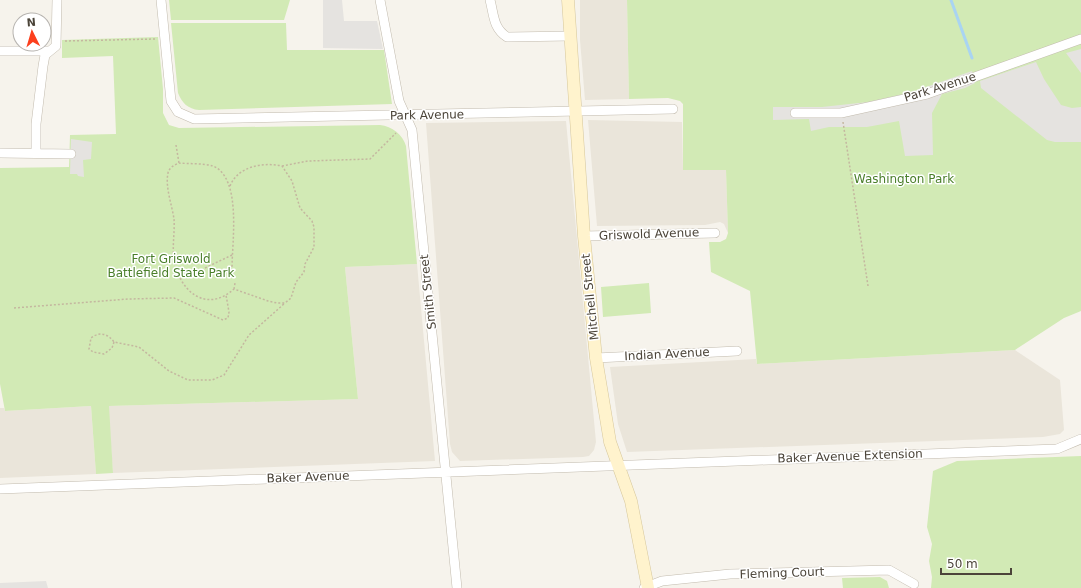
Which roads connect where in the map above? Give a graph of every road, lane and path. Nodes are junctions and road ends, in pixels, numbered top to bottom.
1 (57, 0) edge
2 (160, 0) edge
3 (380, 0) edge
4 (490, 0) edge
5 (568, 0) edge
6 (570, 36) junction
7 (159, 39) dead end
8 (1081, 39) edge
9 (57, 41) junction
10 (52, 50) edge
11 (0, 51) edge
12 (12, 51) edge
13 (48, 52) edge
14 (672, 110) dead end
15 (575, 112) junction
16 (795, 113) dead end
17 (841, 113) junction
18 (405, 116) junction
19 (396, 133) dead end
20 (176, 145) dead end
21 (0, 153) edge
22 (36, 153) junction
23 (71, 154) dead end
24 (179, 163) junction
25 (282, 166) junction
26 (230, 186) junction
27 (715, 233) dead end
28 (584, 236) junction
29 (232, 254) junction
30 (205, 268) dead end
31 (232, 268) dead end
32 (235, 283) dead end
33 (868, 286) dead end
34 (234, 289) junction
35 (228, 294) junction
36 (285, 303) junction
37 (14, 308) dead end
38 (114, 342) junction
39 (737, 351) dead end
40 (596, 358) junction
41 (1081, 439) edge
42 (617, 465) junction
43 (446, 472) junction
44 (0, 490) edge
45 (914, 584) dead end
46 (456, 588) edge
47 (646, 588) edge

1 - 9 street
2 - 18 street, Park Avenue
3 - 18 street, Smith Street
4 - 6 street
5 - 6 main road, Mitchell Street
6 - 15 main road, Mitchell Street
7 - 9 path
8 - 17 street, Park Avenue
9 - 10 street
11 - 12 street
13 - 22 street
14 - 15 street, Park Avenue
15 - 18 street, Park Avenue
15 - 28 main road, Mitchell Street
16 - 17 street, Park Avenue
17 - 33 path
18 - 43 street, Smith Street
19 - 25 path
20 - 24 path
21 - 22 street
22 - 23 street
24 - 26 path
24 - 35 path
25 - 26 path
25 - 36 path
26 - 29 path
27 - 28 street, Griswold Avenue
28 - 40 main road, Mitchell Street
29 - 30 path
29 - 31 path
32 - 34 path
34 - 35 path
34 - 36 path
35 - 37 path
36 - 38 path
38 - 38 path
39 - 40 street, Indian Avenue
40 - 42 main road, Mitchell Street
41 - 42 street, Baker Avenue Extension
42 - 43 street, Baker Avenue
42 - 47 main road, Mitchell Street
43 - 44 street, Baker Avenue
43 - 46 street, Smith Street
45 - 47 street, Fleming Court

